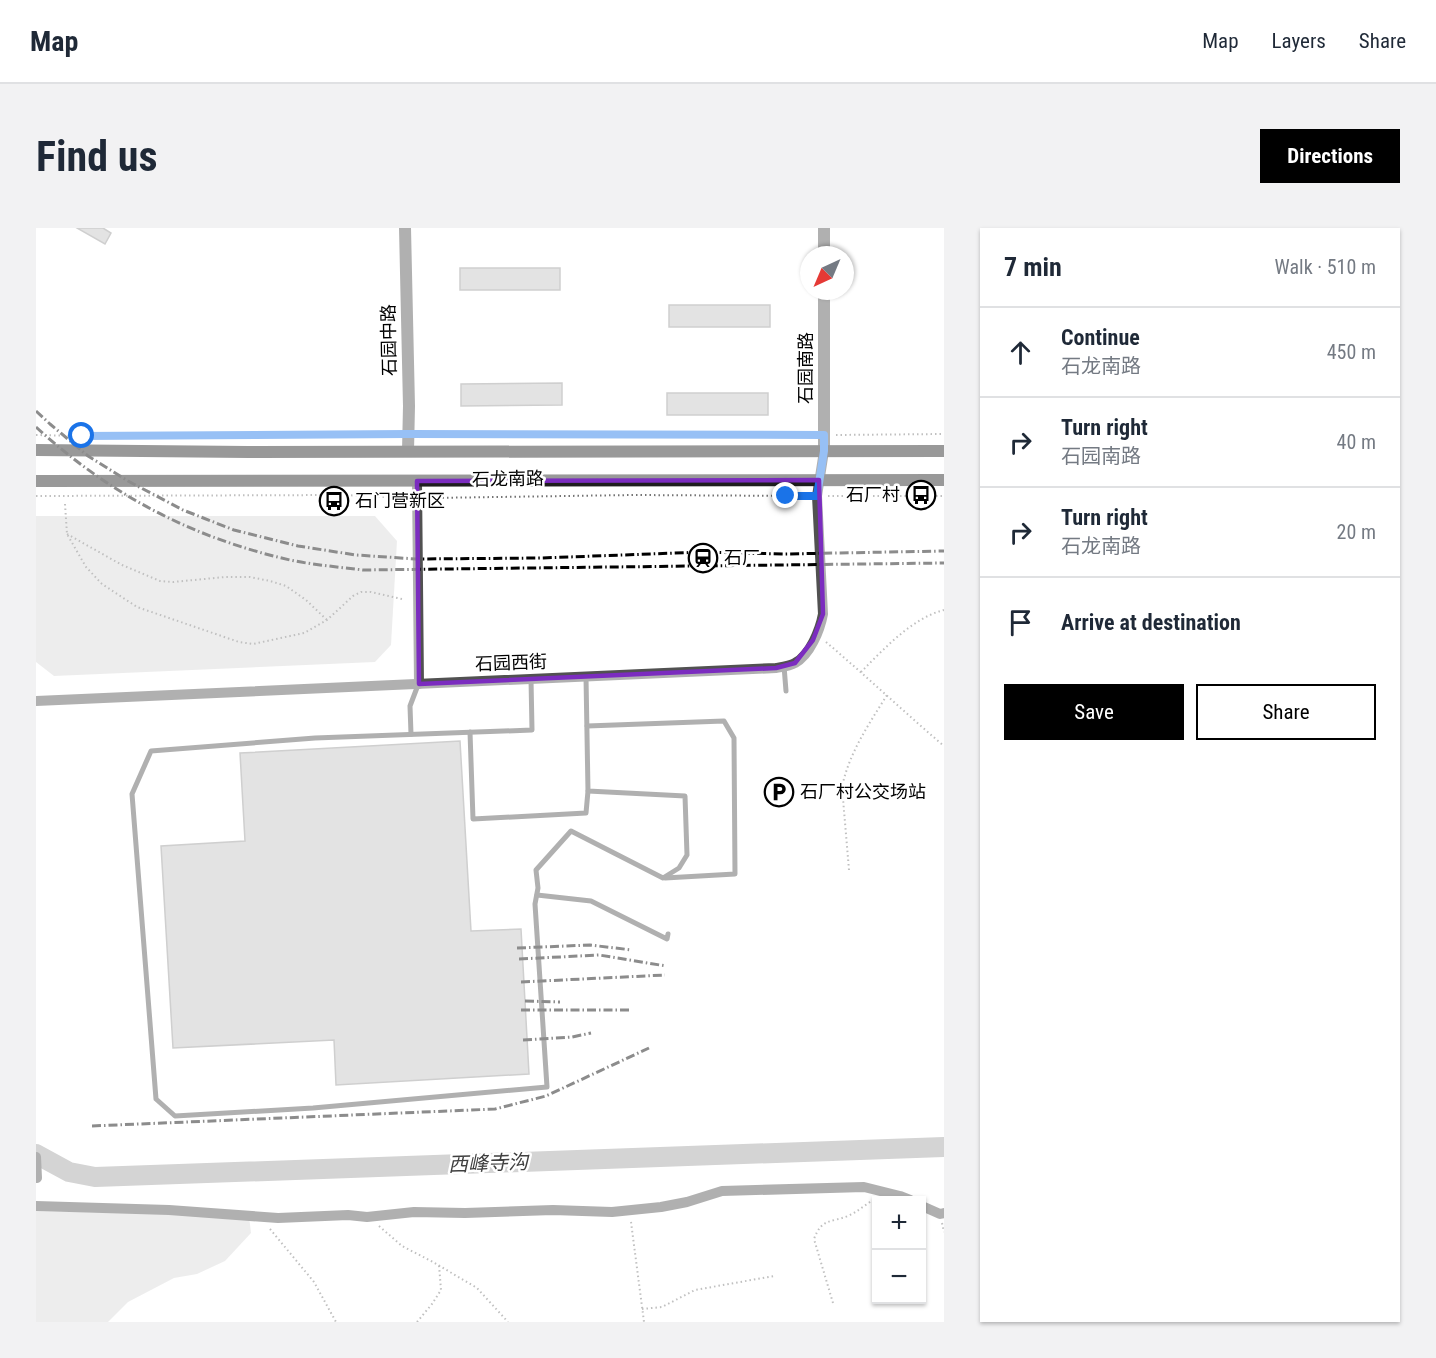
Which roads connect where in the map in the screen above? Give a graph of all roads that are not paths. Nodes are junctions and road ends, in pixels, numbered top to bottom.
1 (405, 228) edge
2 (824, 228) edge
3 (824, 246) edge
4 (824, 300) edge
5 (36, 450) edge
6 (408, 451) junction
7 (824, 451) junction
8 (944, 451) edge
9 (819, 480) junction
10 (944, 480) edge
11 (36, 481) edge
12 (417, 481) junction
13 (784, 666) junction
14 (586, 676) junction
15 (531, 679) junction
16 (419, 684) junction
17 (786, 691) dead end
18 (36, 701) edge
19 (587, 726) junction
20 (470, 732) junction
21 (411, 734) junction
22 (588, 791) junction
23 (663, 878) junction
24 (537, 895) junction
25 (668, 933) dead end
26 (36, 1156) edge
27 (37, 1178) edge
28 (900, 1196) edge
29 (36, 1206) edge
30 (926, 1208) edge
31 (944, 1214) edge

1 - 6 street, 石园中路
2 - 3 street
4 - 7 street, 石园南路
5 - 6 main road, 石龙南路
6 - 7 main road, 石龙南路
7 - 8 main road, 石龙南路
7 - 9 street, 石园南路
9 - 10 main road, 石龙南路
9 - 12 main road, 石龙南路
9 - 13 street, 石园西街
11 - 12 main road, 石龙南路
12 - 16 street
13 - 14 street, 石园西街
13 - 17 lane
14 - 15 street, 石园西街
14 - 19 lane
15 - 16 street, 石园西街
15 - 20 lane
16 - 18 street, 石园西街
16 - 21 lane
19 - 22 lane
19 - 23 lane
20 - 21 lane
20 - 22 lane
21 - 24 lane
22 - 23 lane
23 - 24 lane
24 - 25 lane
26 - 27 street
28 - 29 street
30 - 31 street

